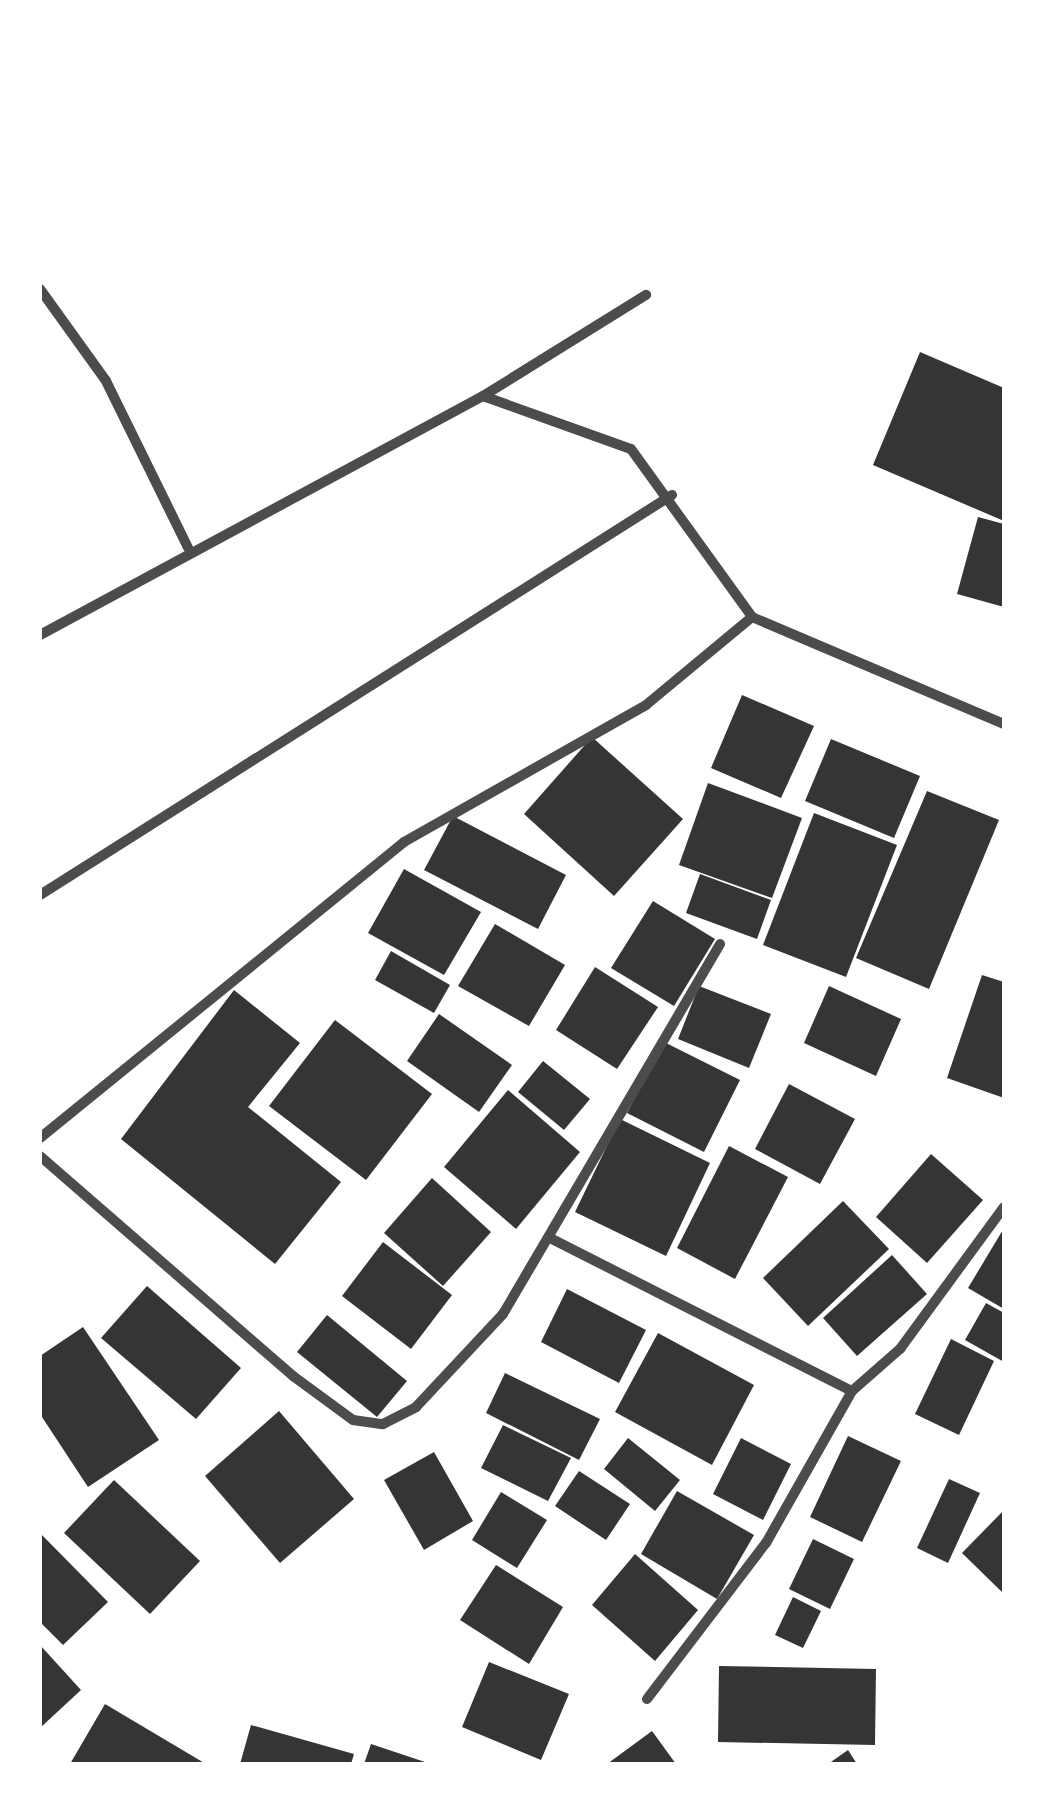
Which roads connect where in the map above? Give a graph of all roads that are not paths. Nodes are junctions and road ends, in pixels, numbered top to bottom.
1 (40, 288) edge
2 (646, 295) dead end
3 (483, 396) junction
4 (672, 495) junction
5 (188, 548) junction
6 (752, 617) junction
7 (40, 635) edge
8 (1004, 724) edge
9 (40, 895) edge
10 (720, 944) dead end
11 (40, 1138) edge
12 (40, 1156) edge
13 (1004, 1207) edge
14 (552, 1239) junction
15 (852, 1391) junction
16 (647, 1699) dead end

1 - 5 street
2 - 3 street
3 - 4 street
3 - 5 street
4 - 6 street
4 - 9 street
5 - 7 street
6 - 8 street
6 - 11 street
10 - 14 street
12 - 14 street
13 - 15 street
14 - 15 street
15 - 16 street

